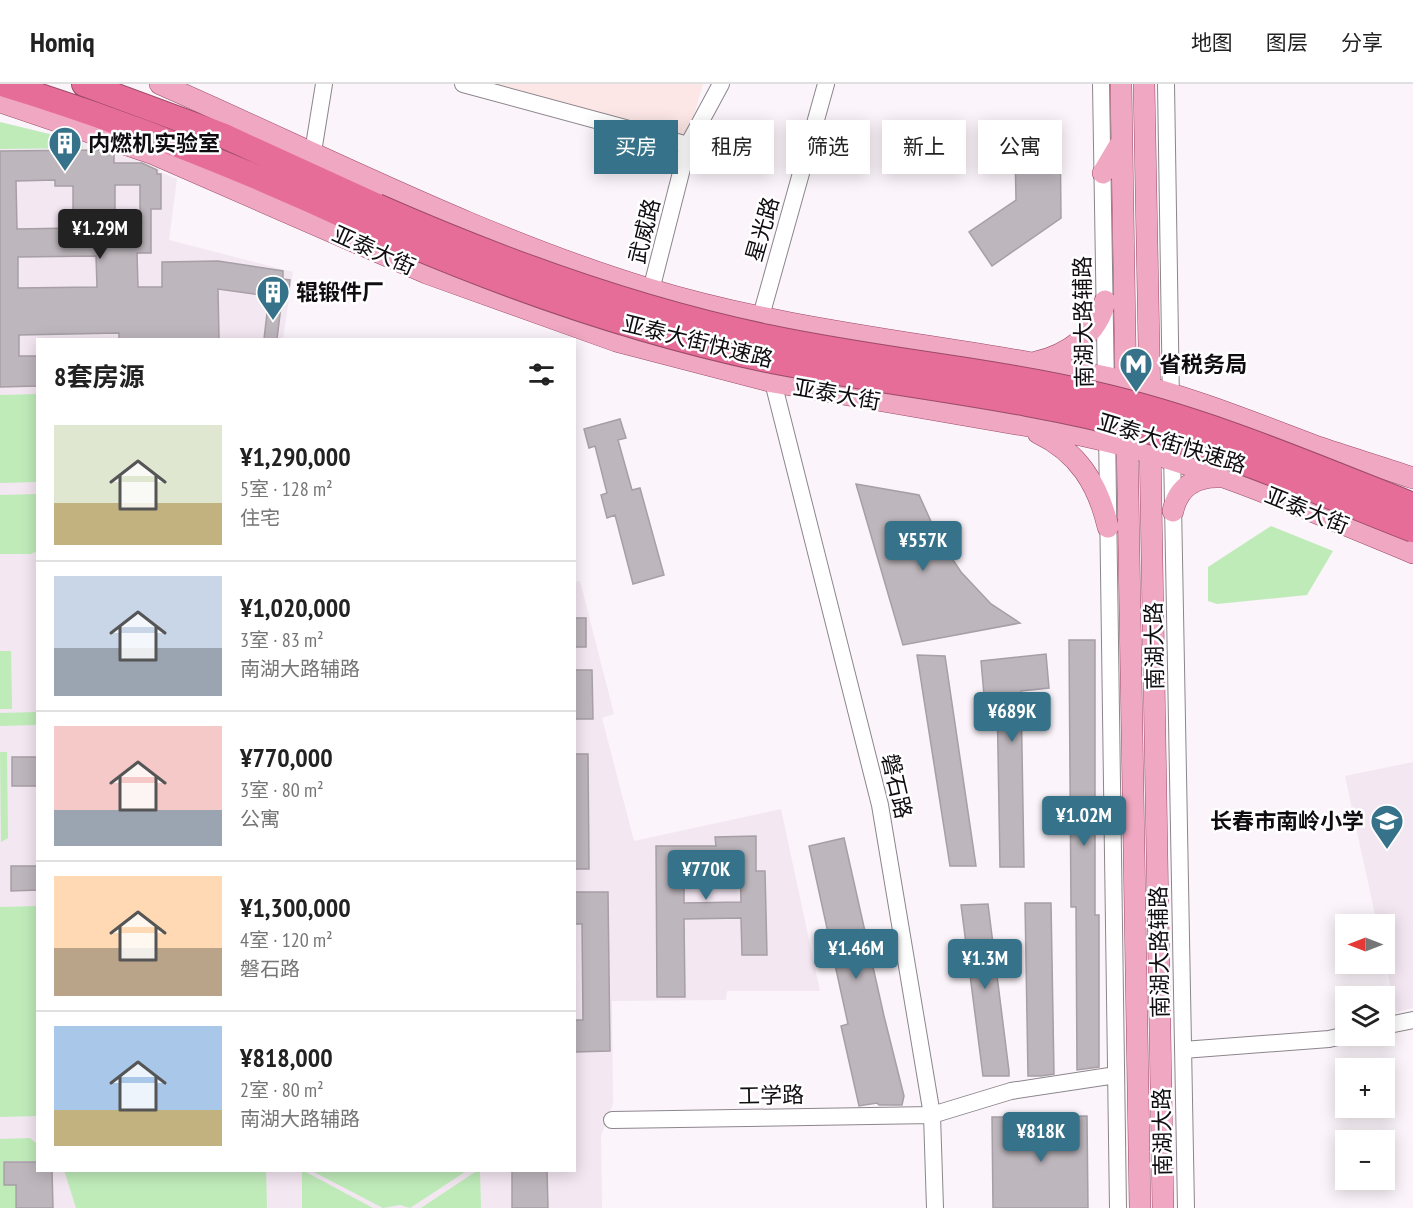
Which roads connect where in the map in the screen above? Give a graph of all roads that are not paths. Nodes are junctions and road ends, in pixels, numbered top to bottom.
1 (2, 84) edge
2 (160, 84) edge
3 (324, 84) edge
4 (463, 84) edge
5 (721, 84) edge
6 (826, 84) edge
7 (1101, 84) edge
8 (1121, 84) edge
9 (1144, 84) edge
10 (1166, 84) edge
11 (87, 85) edge
12 (0, 102) edge
13 (67, 123) junction
14 (125, 124) junction
15 (1122, 141) junction
16 (688, 145) junction
17 (313, 152) junction
18 (1103, 173) junction
19 (372, 216) junction
20 (651, 290) junction
21 (1105, 301) junction
22 (761, 316) junction
23 (1030, 363) junction
24 (1116, 380) junction
25 (773, 382) junction
26 (1149, 387) junction
27 (1171, 393) junction
28 (1021, 425) junction
29 (1117, 443) junction
30 (1150, 452) junction
31 (1172, 458) junction
32 (1225, 477) junction
33 (1413, 478) edge
34 (1413, 505) edge
35 (1173, 511) junction
36 (1108, 527) junction
37 (1413, 530) edge
38 (1413, 553) edge
39 (1413, 1020) edge
40 (1395, 1024) edge
41 (1335, 1038) edge
42 (1183, 1050) junction
43 (1116, 1075) junction
44 (932, 1115) junction
45 (612, 1120) dead end
46 (935, 1208) edge
47 (1118, 1208) edge
48 (1140, 1208) edge
49 (1163, 1208) edge
50 (1186, 1208) edge

1 - 14 highway, 亚泰大街快速路
2 - 17 main road
3 - 17 street
4 - 16 street
5 - 16 street, 武威路
6 - 22 street, 星光路
7 - 18 street, 南湖大路辅路
8 - 15 main road, 南湖大路
9 - 26 main road, 南湖大路
10 - 27 street, 南湖大路辅路
11 - 19 highway, 亚泰大街快速路
12 - 13 main road, 亚泰大街
13 - 14 highway
13 - 25 main road, 亚泰大街
14 - 19 highway, 亚泰大街快速路
15 - 18 main road
15 - 24 main road, 南湖大路
16 - 20 street, 武威路
17 - 20 main road
18 - 21 street, 南湖大路辅路
19 - 34 highway, 亚泰大街快速路, bridge
19 - 37 highway, 亚泰大街快速路, bridge
20 - 22 main road
21 - 23 main road
21 - 24 street, 南湖大路辅路
22 - 23 main road
23 - 24 main road
24 - 26 main road
24 - 29 main road, 南湖大路
25 - 28 main road, 亚泰大街
25 - 44 street, 磐石路
26 - 27 main road
26 - 30 main road, 南湖大路
27 - 31 street, 南湖大路辅路
27 - 33 main road
28 - 29 main road, 亚泰大街
28 - 36 main road
29 - 30 main road, 亚泰大街
29 - 36 street, 南湖大路辅路
29 - 48 main road, 南湖大路
30 - 31 main road, 亚泰大街
30 - 49 main road, 南湖大路
31 - 32 main road, 亚泰大街
31 - 35 street, 南湖大路辅路
32 - 35 main road
32 - 38 main road, 亚泰大街
35 - 42 street, 南湖大路辅路
36 - 43 street, 南湖大路辅路
39 - 40 street
41 - 42 street
42 - 50 street, 南湖大路辅路
43 - 44 street, 工学路
43 - 47 street, 南湖大路辅路
44 - 45 street, 工学路
44 - 46 street, 磐石路

